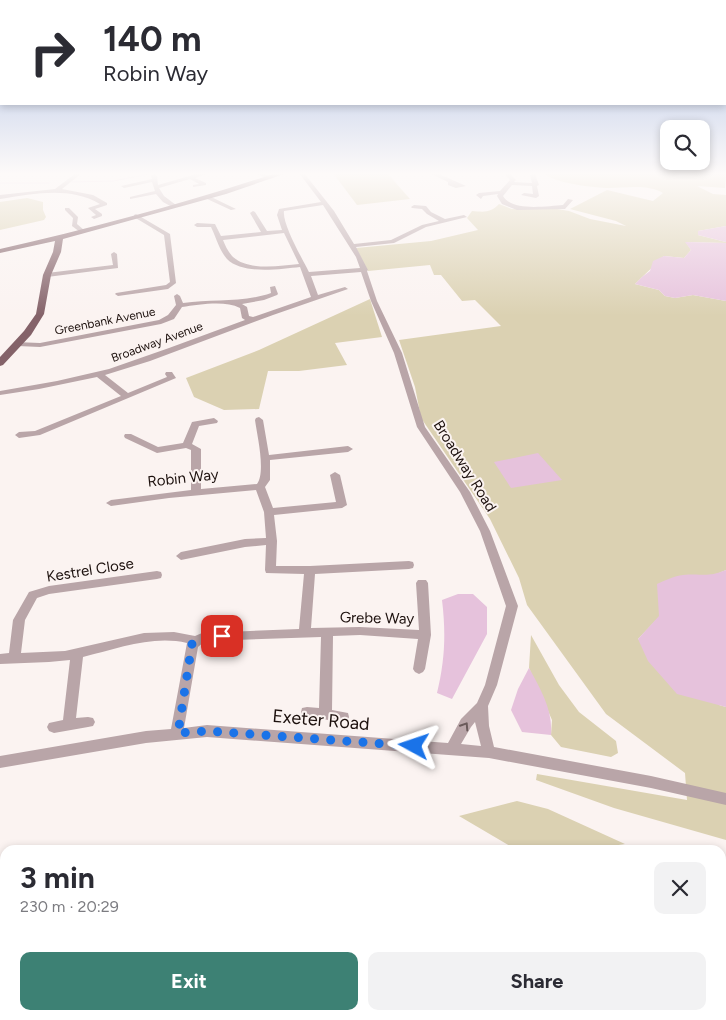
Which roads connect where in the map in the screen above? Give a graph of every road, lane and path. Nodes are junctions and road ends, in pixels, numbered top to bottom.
1 (75, 221) edge
2 (119, 221) edge
3 (144, 221) edge
4 (258, 221) edge
5 (282, 221) edge
6 (336, 221) edge
7 (450, 221) edge
8 (444, 222) joint
9 (197, 225) dead end
10 (82, 231) junction
11 (286, 231) junction
12 (265, 233) junction
13 (59, 238) junction
14 (220, 238) junction
15 (352, 246) junction
16 (0, 251) edge
17 (114, 254) dead end
18 (303, 266) junction
19 (364, 270) junction
20 (307, 274) junction
21 (48, 275) junction
22 (273, 287) dead end
23 (345, 289) dead end
24 (118, 294) dead end
25 (177, 296) dead end
26 (315, 297) junction
27 (233, 302) junction
28 (180, 305) junction
29 (254, 319) junction
30 (18, 344) junction
31 (0, 363) edge
32 (100, 374) junction
33 (169, 374) dead end
34 (2, 393) dead end
35 (126, 396) junction
36 (259, 420) dead end
37 (214, 421) dead end
38 (18, 435) dead end
39 (128, 436) dead end
40 (187, 445) junction
41 (348, 449) dead end
42 (264, 458) junction
43 (334, 475) dead end
44 (262, 484) junction
45 (196, 492) junction
46 (111, 503) dead end
47 (269, 512) junction
48 (272, 541) junction
49 (181, 556) dead end
50 (409, 565) dead end
51 (310, 570) junction
52 (157, 575) dead end
53 (422, 583) dead end
54 (305, 632) junction
55 (327, 633) junction
56 (425, 635) junction
57 (197, 641) junction
58 (77, 654) junction
59 (16, 656) junction
60 (0, 659) edge
61 (419, 669) dead end
62 (482, 706) junction
63 (307, 712) dead end
64 (325, 713) junction
65 (342, 717) dead end
66 (88, 722) dead end
67 (68, 725) junction
68 (54, 727) dead end
69 (178, 733) junction
70 (451, 750) junction
71 (488, 752) junction
72 (0, 762) edge
73 (726, 799) edge

1 - 10 street
2 - 10 main road
3 - 24 street
4 - 12 street
5 - 11 street
6 - 15 street, Broadway Road
7 - 8 street
8 - 15 street
9 - 14 street
10 - 13 main road
11 - 12 street
11 - 18 street
12 - 14 street
13 - 16 main road
13 - 21 main road
14 - 18 street
15 - 19 street, Broadway Road
17 - 21 street
18 - 20 street
19 - 20 street
19 - 62 street, Broadway Road
20 - 26 street
21 - 30 main road
22 - 27 street
23 - 26 street, Broadway Avenue
25 - 28 street
26 - 29 street, Broadway Avenue
27 - 28 street
27 - 29 street
28 - 30 street, Greenbank Avenue
29 - 32 street, Broadway Avenue
30 - 31 main road
32 - 34 street, Broadway Avenue
32 - 35 street
33 - 35 street
35 - 38 street
36 - 42 street
37 - 40 street
39 - 40 street
40 - 45 street
41 - 42 street
42 - 44 street
43 - 47 street
44 - 45 street, Robin Way
44 - 47 street
45 - 46 street, Robin Way
47 - 48 street
48 - 49 street
48 - 51 street
50 - 51 street
51 - 54 street
52 - 59 street, Kestrel Close
53 - 56 street, Grebe Way
54 - 55 street
54 - 57 street
55 - 56 street, Grebe Way
55 - 64 street
56 - 61 street, Grebe Way
57 - 58 street
57 - 69 street
58 - 59 street
58 - 67 street
59 - 60 street
70 -> 62 street, Broadway Road
62 - 71 street, Broadway Road
63 - 64 street
64 - 65 street
66 - 67 street
67 - 68 street
69 - 70 street, Exeter Road
69 - 72 street, Exeter Road
70 - 71 street, Exeter Road
71 - 73 street, Exeter Road

